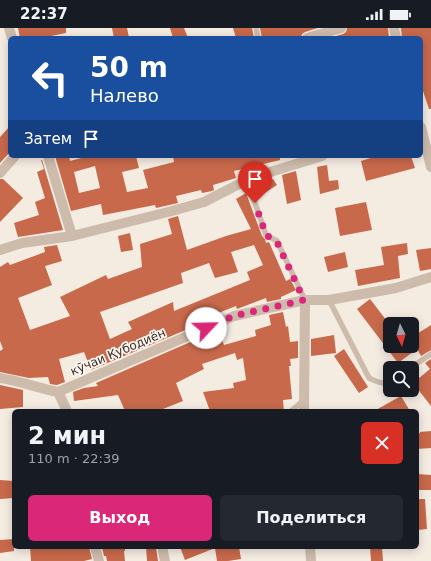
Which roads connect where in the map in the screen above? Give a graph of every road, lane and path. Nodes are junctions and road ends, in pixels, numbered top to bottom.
1 (341, 28) edge
2 (314, 36) edge
3 (423, 135) edge
4 (13, 158) edge
5 (49, 158) edge
6 (316, 158) edge
7 (431, 167) edge
8 (0, 173) edge
9 (245, 181) junction
10 (72, 236) junction
11 (0, 250) edge
12 (431, 277) edge
13 (304, 300) junction
14 (329, 300) junction
15 (431, 354) edge
16 (419, 362) edge
17 (0, 378) edge
18 (383, 382) edge
19 (58, 392) junction
20 (304, 400) junction
21 (65, 409) edge
22 (293, 409) edge
23 (304, 409) edge
24 (96, 549) edge
25 (310, 549) edge
26 (99, 561) edge
27 (311, 561) edge

1 - 2 street
3 - 7 street
4 - 8 street
5 - 10 street
6 - 9 street
9 - 10 street
9 - 13 lane
10 - 11 street
12 - 14 street, кӯчаи Қубодиён
13 - 14 street, кӯчаи Қубодиён
13 - 19 street, кӯчаи Қубодиён
13 - 20 street
14 - 18 lane
15 - 16 lane
17 - 19 street
19 - 21 street
20 - 22 lane
20 - 23 street
24 - 26 street
25 - 27 street

